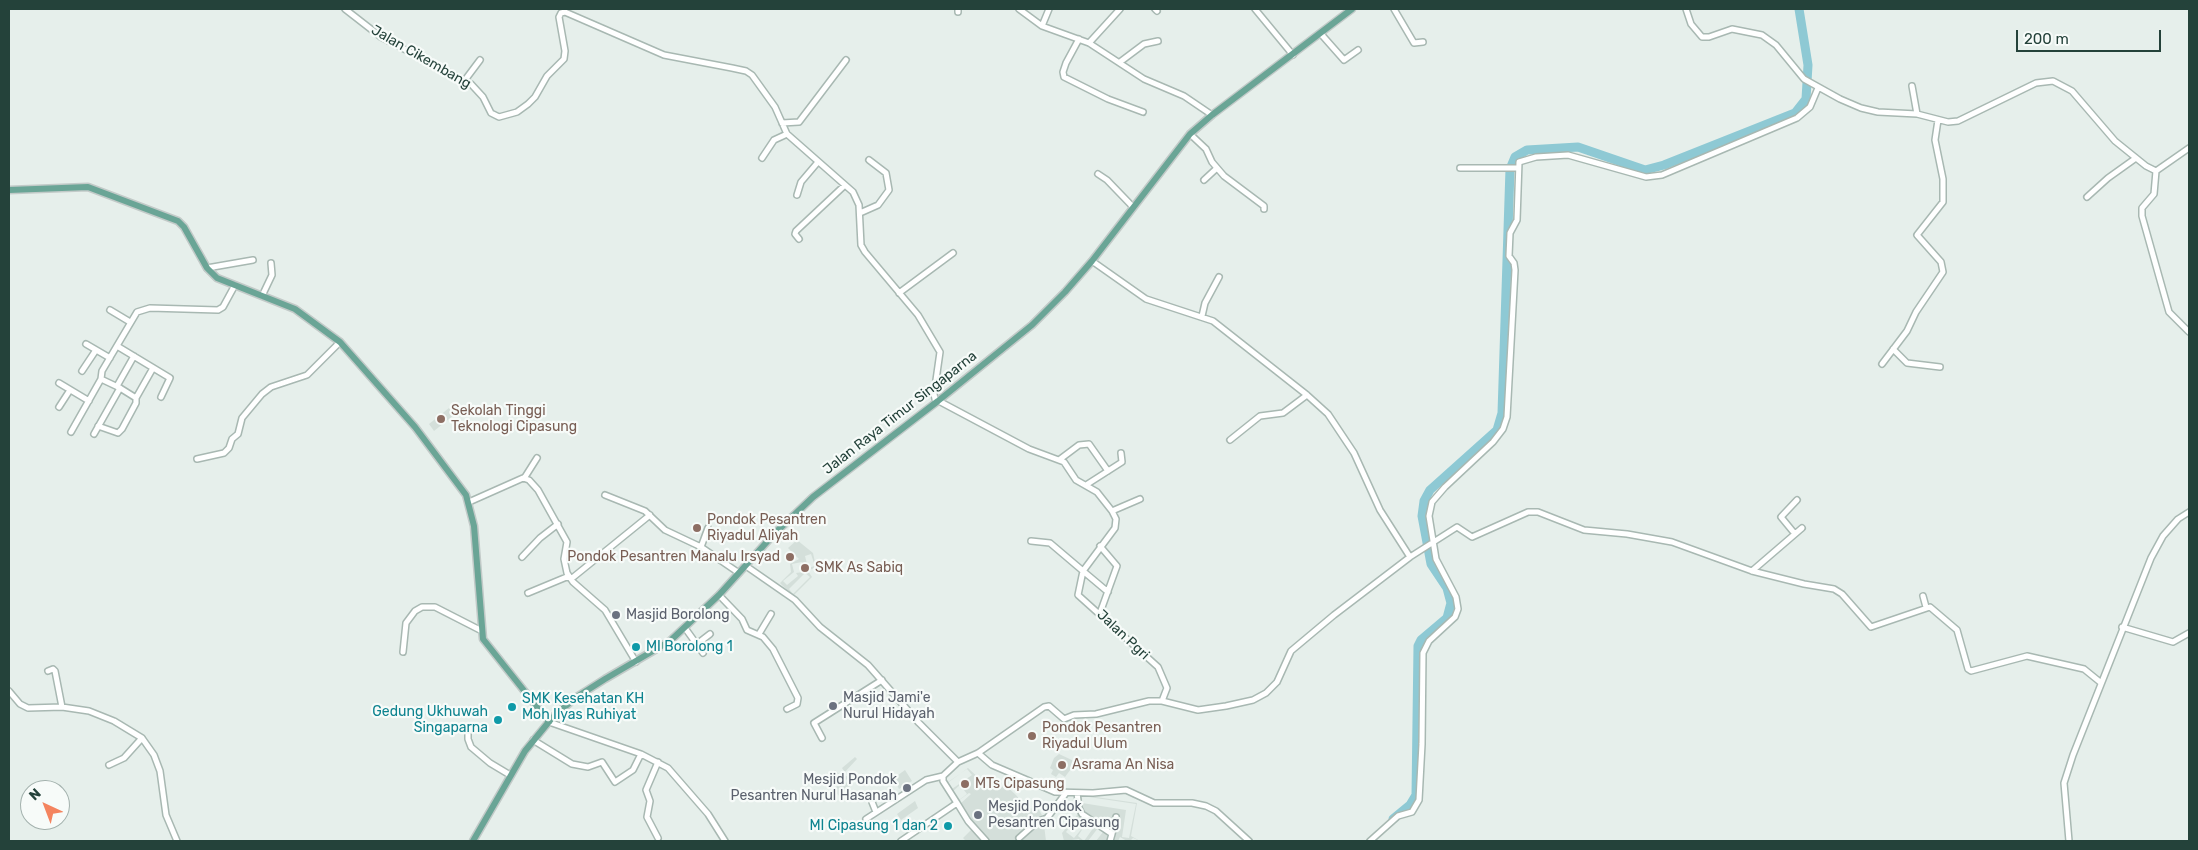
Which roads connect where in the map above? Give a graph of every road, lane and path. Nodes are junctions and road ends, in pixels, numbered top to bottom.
1 (346, 9) edge
2 (1019, 9) edge
3 (1049, 9) edge
4 (1120, 9) edge
5 (1255, 9) edge
6 (1352, 9) edge
7 (1394, 9) edge
8 (1686, 9) edge
9 (1042, 26) junction
10 (1321, 34) junction
11 (1079, 39) junction
12 (1158, 41) dead end
13 (1423, 42) dead end
14 (1090, 43) junction
15 (1358, 50) dead end
16 (1293, 55) junction
17 (480, 60) dead end
18 (846, 60) dead end
19 (1120, 62) junction
20 (465, 80) junction
21 (1912, 86) dead end
22 (1816, 87) junction
23 (1143, 112) dead end
24 (1917, 114) junction
25 (1210, 116) junction
26 (1938, 120) junction
27 (782, 123) junction
28 (786, 134) junction
29 (1190, 134) junction
30 (2189, 148) edge
31 (762, 158) dead end
32 (2136, 158) junction
33 (869, 160) dead end
34 (818, 162) junction
35 (1217, 168) junction
36 (1460, 168) dead end
37 (1513, 168) junction
38 (2156, 171) junction
39 (1098, 174) dead end
40 (1204, 180) dead end
41 (845, 185) junction
42 (9, 190) edge
43 (797, 195) dead end
44 (2087, 197) dead end
45 (1133, 207) junction
46 (1264, 209) dead end
47 (860, 213) junction
48 (800, 239) dead end
49 (953, 253) dead end
50 (253, 260) dead end
51 (1092, 261) junction
52 (271, 263) dead end
53 (207, 268) junction
54 (1219, 277) dead end
55 (235, 285) junction
56 (900, 293) junction
57 (262, 296) junction
58 (110, 310) dead end
59 (1202, 316) junction
60 (130, 322) junction
61 (2189, 332) edge
62 (340, 342) junction
63 (86, 344) dead end
64 (117, 346) junction
65 (1893, 349) junction
66 (96, 350) junction
67 (134, 356) junction
68 (110, 358) junction
69 (1882, 364) dead end
70 (1940, 367) dead end
71 (153, 368) junction
72 (82, 371) dead end
73 (101, 379) junction
74 (59, 384) dead end
75 (118, 387) junction
76 (70, 390) junction
77 (1306, 395) junction
78 (161, 397) dead end
79 (136, 398) junction
80 (89, 401) junction
81 (938, 402) junction
82 (59, 407) dead end
83 (98, 426) junction
84 (71, 432) dead end
85 (94, 434) dead end
86 (1230, 440) dead end
87 (1121, 453) dead end
88 (197, 458) dead end
89 (537, 458) dead end
90 (1059, 460) junction
91 (1108, 471) junction
92 (525, 477) junction
93 (1086, 485) junction
94 (605, 495) dead end
95 (1140, 499) dead end
96 (1797, 500) dead end
97 (469, 502) junction
98 (1112, 511) junction
99 (2189, 512) edge
100 (650, 515) junction
101 (558, 524) junction
102 (708, 528) dead end
103 (1802, 528) dead end
104 (1795, 534) junction
105 (1031, 541) dead end
106 (1433, 542) junction
107 (1100, 546) junction
108 (700, 547) junction
109 (522, 557) dead end
110 (1410, 558) junction
111 (746, 566) junction
112 (1084, 571) junction
113 (1752, 571) junction
114 (739, 573) junction
115 (570, 578) junction
116 (1108, 592) junction
117 (528, 593) dead end
118 (719, 595) junction
119 (1922, 596) dead end
120 (1926, 607) junction
121 (1100, 613) junction
122 (771, 614) dead end
123 (685, 628) junction
124 (2122, 628) junction
125 (480, 630) junction
126 (2189, 633) edge
127 (710, 634) dead end
128 (759, 634) junction
129 (697, 644) junction
130 (403, 652) dead end
131 (703, 653) dead end
132 (636, 662) junction
133 (48, 671) dead end
134 (882, 680) junction
135 (2100, 682) junction
136 (9, 691) edge
137 (1162, 701) junction
138 (62, 707) junction
139 (787, 709) dead end
140 (549, 722) junction
141 (468, 730) dead end
142 (142, 738) junction
143 (822, 738) dead end
144 (533, 740) junction
145 (978, 752) junction
146 (641, 754) junction
147 (658, 762) junction
148 (958, 762) junction
149 (109, 765) dead end
150 (510, 775) junction
151 (943, 776) junction
152 (1066, 793) junction
153 (1077, 793) junction
154 (872, 802) dead end
155 (958, 803) junction
156 (876, 812) junction
157 (1116, 817) dead end
158 (866, 819) dead end
159 (1112, 834) junction
160 (658, 838) dead end
161 (1019, 838) dead end
162 (177, 841) edge
163 (473, 841) edge
164 (725, 841) edge
165 (901, 841) edge
166 (986, 841) edge
167 (1110, 841) edge
168 (1249, 841) edge
169 (1370, 841) edge
170 (2069, 841) edge

1 - 20 street, Jalan Cikembang
2 - 9 street
3 - 9 street
4 - 14 street
5 - 16 street
6 - 10 main road, Jalan Raya Timur Singaparna
7 - 13 street
8 - 22 street
9 - 11 street
10 - 15 street
10 - 16 main road, Jalan Raya Timur Singaparna
11 - 14 street
11 - 23 street
12 - 19 street
14 - 19 street
16 - 25 main road, Jalan Raya Timur Singaparna
17 - 20 street
18 - 27 street
19 - 25 street
20 - 27 street, Jalan Cikembang
21 - 24 street
22 - 24 street
22 - 37 street
24 - 26 street
25 - 29 main road, Jalan Raya Timur Singaparna
26 - 32 street
26 - 65 street
27 - 28 street, Jalan Cikembang
28 - 31 street
28 - 34 street, Jalan Cikembang
29 - 35 street
29 - 45 main road, Jalan Raya Timur Singaparna
30 - 38 street
32 - 38 street
32 - 44 street
33 - 47 street
34 - 41 street, Jalan Cikembang
34 - 43 street
35 - 40 street
35 - 46 street
36 - 37 street
37 - 106 street
38 - 61 street
39 - 45 street
41 - 47 street, Jalan Cikembang
41 - 48 street
42 - 53 main road
45 - 51 main road, Jalan Raya Timur Singaparna
47 - 56 street, Jalan Cikembang
49 - 56 street
50 - 53 street
51 - 59 street
51 - 81 main road, Jalan Raya Timur Singaparna
52 - 57 street
53 - 55 main road
54 - 59 street
55 - 57 main road
55 - 60 street
56 - 81 street, Jalan Cikembang
57 - 62 main road
58 - 60 street
59 - 77 street
60 - 64 street
62 - 88 street
62 - 97 main road
63 - 66 street
64 - 67 street
64 - 68 street
65 - 69 street
65 - 70 street
66 - 68 street
66 - 72 street
67 - 71 street
67 - 75 street
68 - 73 street
71 - 78 street
71 - 79 street
73 - 75 street
73 - 80 street
74 - 76 street
75 - 79 street
75 - 83 street
76 - 80 street
76 - 82 street
77 - 86 street
77 - 110 street
79 - 83 street
80 - 84 street
81 - 90 street
81 - 111 main road, Jalan Raya Timur Singaparna
83 - 85 street
87 - 91 street
89 - 92 street
90 - 91 street
90 - 93 street
91 - 93 street
92 - 97 street
92 - 101 street
93 - 98 street
94 - 100 street
95 - 98 street
96 - 104 street
97 - 125 main road
98 - 107 street
99 - 124 street
100 - 108 street
100 - 115 street
101 - 109 street
101 - 115 street
102 - 108 street
103 - 104 street
104 - 113 street
105 - 112 street
106 - 110 street
106 - 113 street
106 - 169 street
107 - 112 street
107 - 116 street
108 - 114 street
110 - 137 street
111 - 114 main road, Jalan Raya Timur Singaparna
111 - 134 street
112 - 116 street
112 - 121 street, Jalan Pgri
113 - 120 street
114 - 118 main road, Jalan Raya Timur Singaparna
115 - 117 street
115 - 132 street
116 - 121 street
118 - 123 main road, Jalan Raya Timur Singaparna
118 - 128 street
119 - 120 street
120 - 135 street
121 - 137 street, Jalan Pgri
122 - 128 street
123 - 129 street
123 - 132 main road, Jalan Raya Timur Singaparna
124 - 126 street
124 - 135 street
125 - 130 street
125 - 140 main road
127 - 129 street
128 - 139 street
129 - 131 street
132 - 140 main road, Jalan Raya Timur Singaparna
133 - 138 street
134 - 143 street
134 - 148 street
135 - 170 street
136 - 138 street
137 - 145 street
138 - 142 street
140 - 144 main road, Jalan Raya Timur Singaparna
140 - 146 street
141 - 150 street
142 - 149 street
142 - 162 street
144 - 146 street
144 - 150 main road, Jalan Raya Timur Singaparna
145 - 148 street
145 - 152 street
146 - 147 street
147 - 160 street
147 - 164 street
148 - 151 street
150 - 163 main road, Jalan Raya Timur Singaparna
151 - 155 street
151 - 156 street
152 - 153 street
152 - 161 street
153 - 159 street
153 - 168 street
154 - 156 street
155 - 165 street
155 - 166 street
156 - 158 street
157 - 159 street
159 - 167 street

